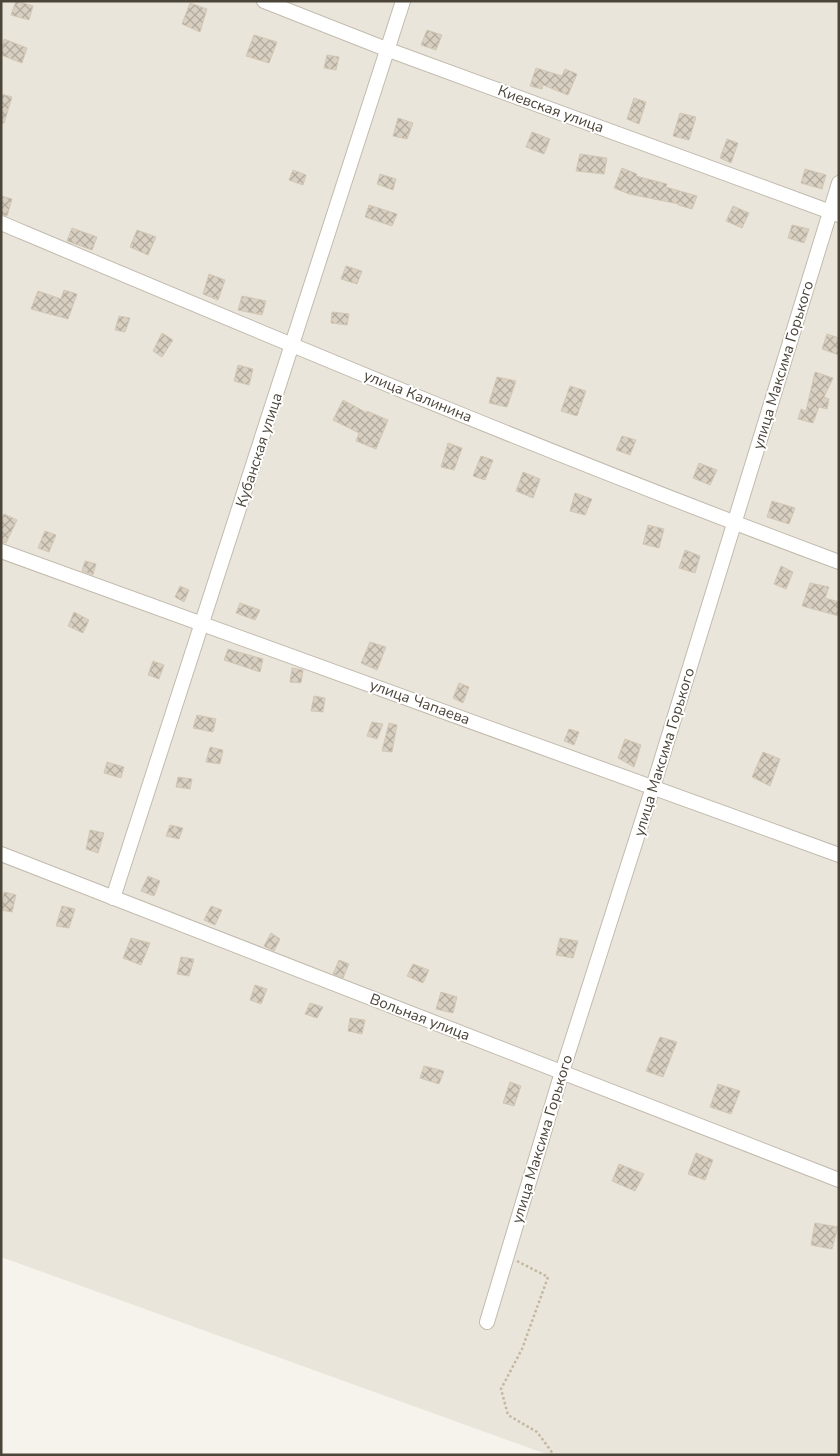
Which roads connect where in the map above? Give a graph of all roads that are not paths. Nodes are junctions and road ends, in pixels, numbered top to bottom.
1 (264, 1) edge
2 (403, 1) edge
3 (386, 49) junction
4 (839, 182) edge
5 (834, 214) edge
6 (1, 223) edge
7 (293, 346) junction
8 (735, 523) junction
9 (1, 550) edge
10 (839, 562) edge
11 (203, 624) junction
12 (653, 787) junction
13 (1, 854) edge
14 (839, 855) edge
15 (114, 898) junction
16 (562, 1072) junction
17 (839, 1180) edge
18 (487, 1322) dead end

1 - 3 street, Киевская улица
2 - 3 street, Кубанская улица
3 - 5 street, Киевская улица
3 - 7 street, Кубанская улица
4 - 5 street, улица Максима Горького
5 - 8 street, улица Максима Горького
6 - 7 street, улица Калинина
7 - 8 street, улица Калинина
7 - 11 street, Кубанская улица
8 - 10 street, улица Калинина
8 - 12 street, улица Максима Горького
9 - 11 street, улица Чапаева
11 - 12 street, улица Чапаева
11 - 15 street, Кубанская улица
12 - 14 street, улица Чапаева
12 - 16 street, улица Максима Горького
13 - 15 street, Вольная улица
15 - 16 street, Вольная улица
16 - 17 street, Вольная улица
16 - 18 street, улица Максима Горького

